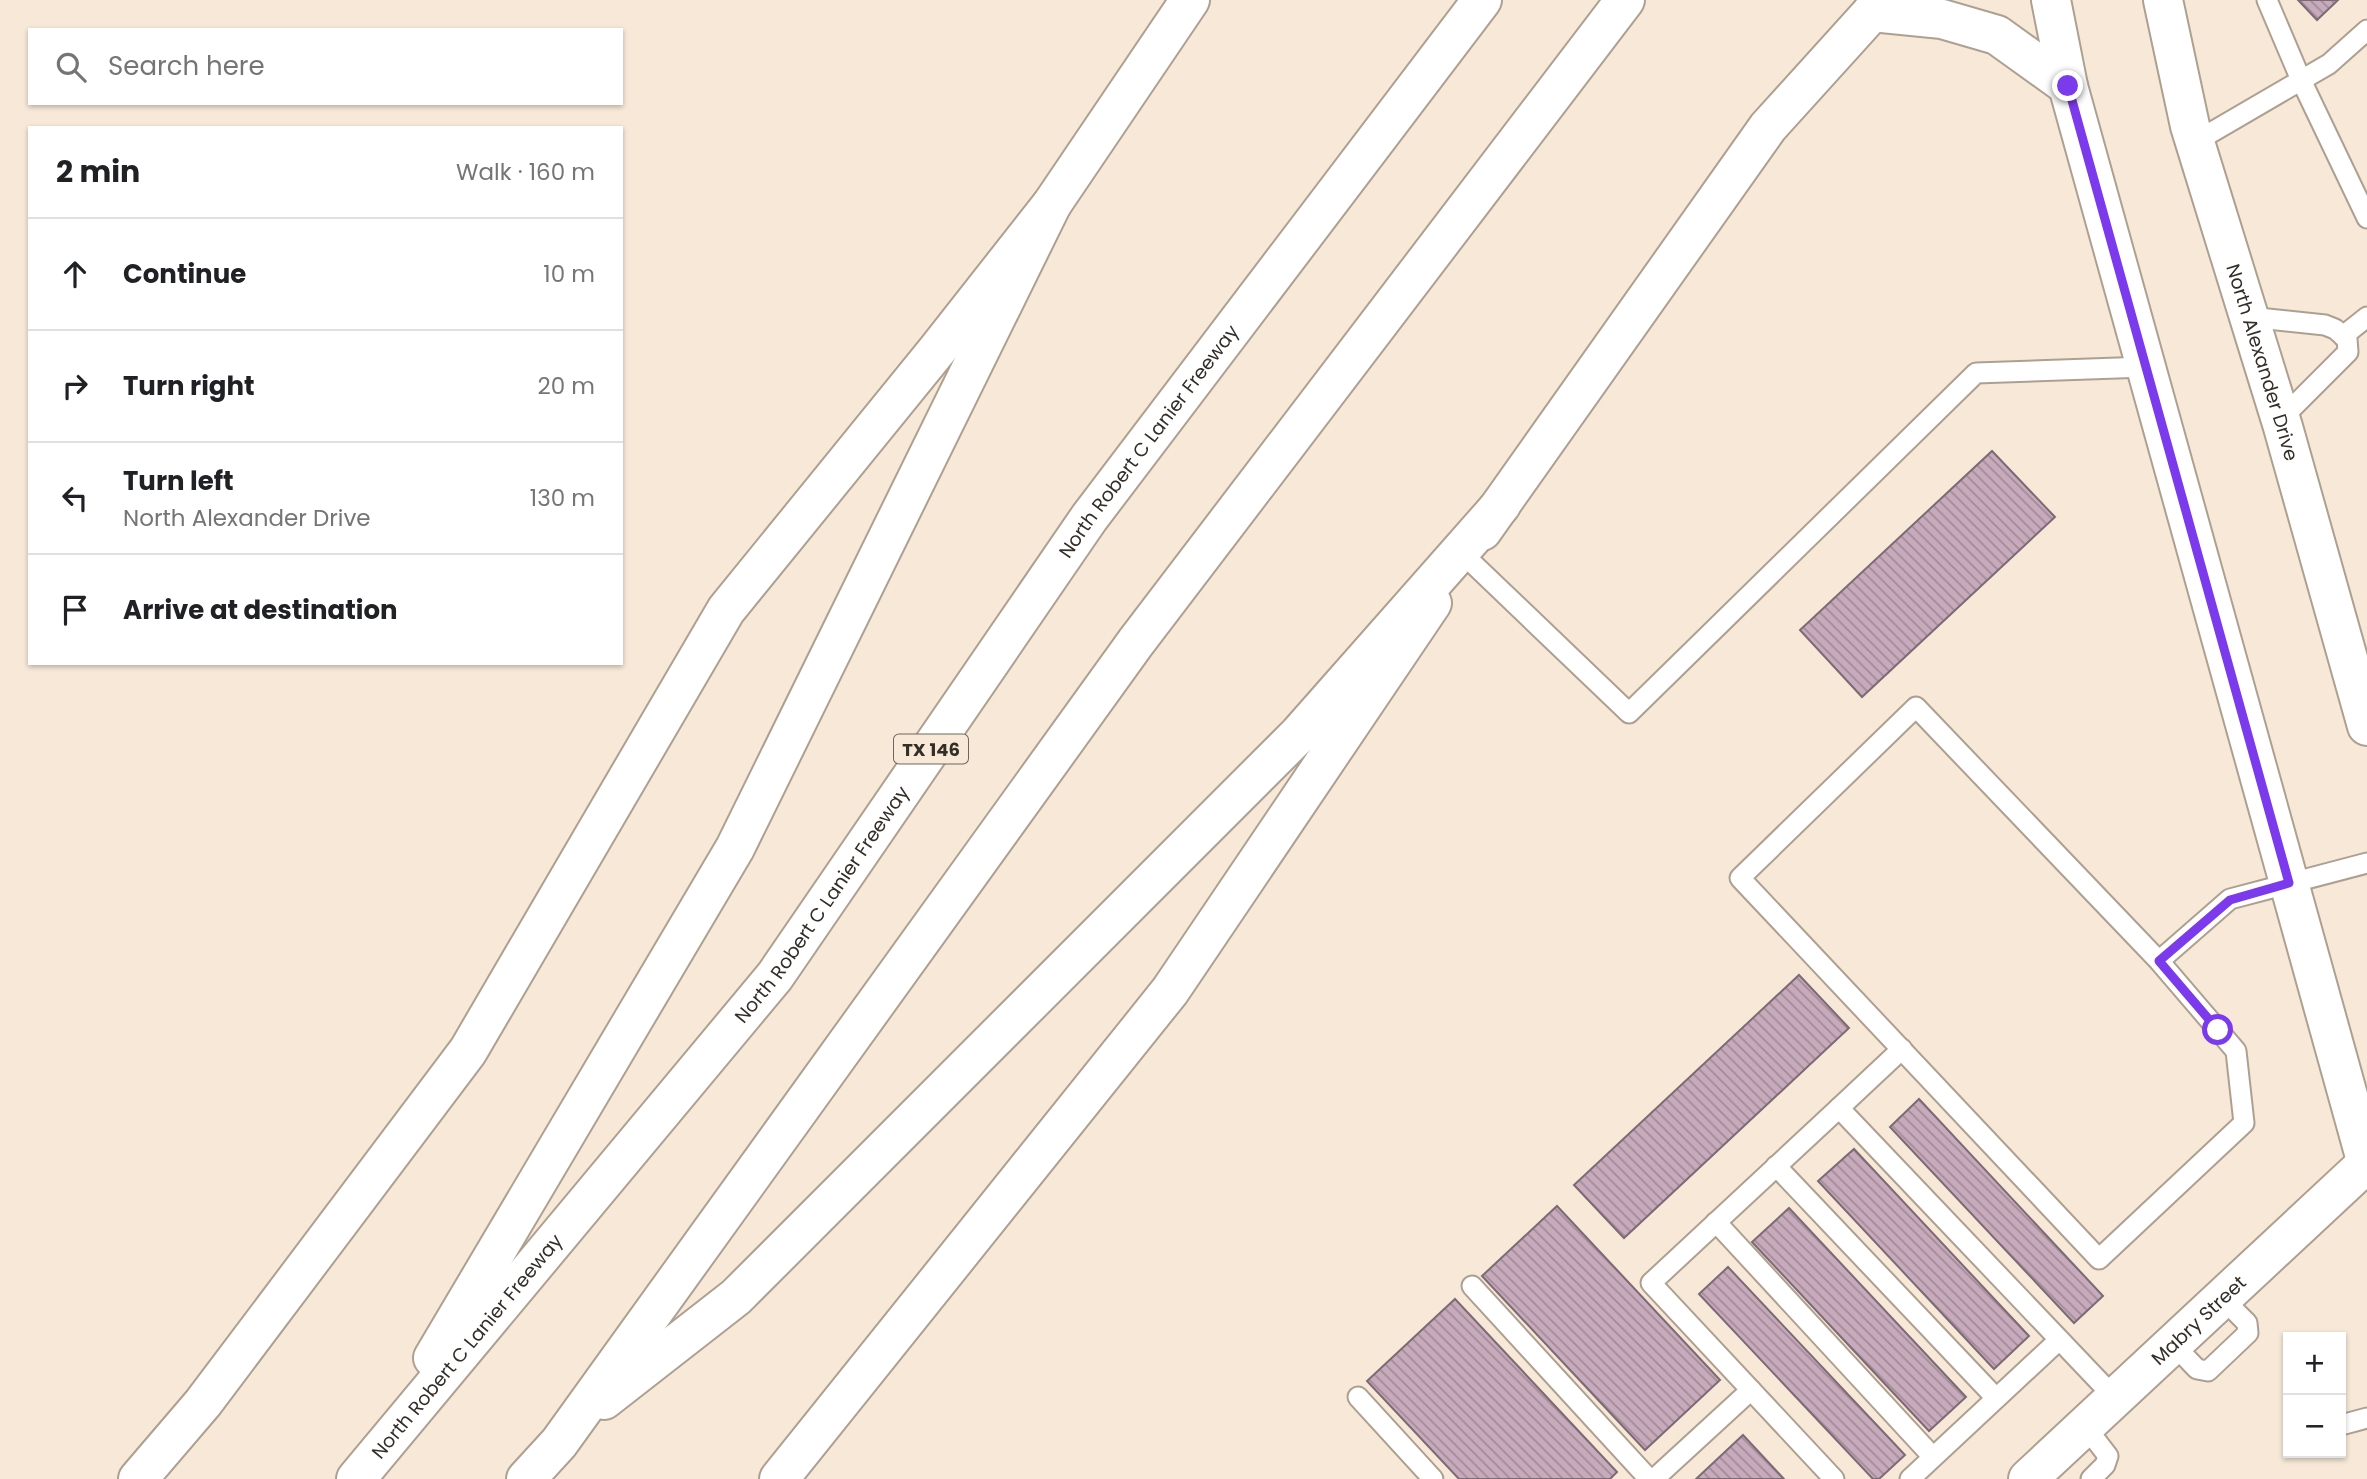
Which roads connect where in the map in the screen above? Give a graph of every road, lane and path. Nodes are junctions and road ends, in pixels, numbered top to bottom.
1 (1190, 0) edge
2 (1482, 0) edge
3 (1625, 0) edge
4 (2051, 0) edge
5 (2163, 0) edge
6 (2267, 0) edge
7 (1868, 4) edge
8 (2367, 30) edge
9 (2301, 80) junction
10 (2068, 86) junction
11 (2195, 142) junction
12 (1052, 204) junction
13 (2367, 218) edge
14 (2249, 317) junction
15 (2367, 317) edge
16 (2343, 336) junction
17 (2146, 367) junction
18 (2281, 419) junction
19 (1501, 505) junction
20 (1465, 556) junction
21 (2367, 726) edge
22 (2367, 863) edge
23 (2289, 883) junction
24 (2159, 961) junction
25 (1902, 1049) junction
26 (1839, 1108) junction
27 (2367, 1163) edge
28 (1776, 1166) junction
29 (1716, 1222) junction
30 (1472, 1286) dead end
31 (2059, 1340) junction
32 (1751, 1390) junction
33 (1358, 1397) dead end
34 (1996, 1398) junction
35 (2115, 1398) junction
36 (2367, 1418) edge
37 (2346, 1424) edge
38 (2085, 1426) junction
39 (570, 1428) junction
40 (1933, 1457) junction
41 (364, 1469) edge
42 (138, 1479) edge
43 (526, 1479) edge
44 (779, 1479) edge
45 (1433, 1479) edge
46 (1648, 1479) edge
47 (1654, 1479) edge
48 (1834, 1479) edge
49 (1910, 1479) edge
50 (2028, 1479) edge
51 (2091, 1479) edge

1 - 12 main road
2 - 41 main road, North Robert C Lanier Freeway / TX 146
3 - 39 main road
4 - 10 main road
5 - 11 main road, North Alexander Drive
6 - 9 lane
7 - 10 main road
7 - 19 main road
8 - 9 lane
9 - 11 lane
9 - 13 lane
10 - 17 main road
11 - 14 main road, North Alexander Drive
12 - 41 main road
12 - 42 main road
14 - 16 lane
14 - 18 main road, North Alexander Drive
15 - 16 lane
16 - 18 lane
17 - 20 lane
17 - 23 main road
18 - 21 main road, North Alexander Drive
19 - 20 main road
19 - 39 main road
20 - 44 main road
22 - 23 lane
23 - 24 lane
23 - 27 main road
24 - 25 lane
24 - 25 lane
25 - 26 lane
26 - 28 lane
26 - 31 lane
27 - 35 main road, Mabry Street
28 - 29 lane
28 - 34 lane
29 - 32 lane
29 - 40 lane
30 - 46 lane
31 - 34 lane
31 - 35 lane
32 - 47 lane
32 - 48 lane
33 - 45 lane
34 - 40 lane
35 - 38 main road, Mabry Street
36 - 37 lane
38 - 50 main road, Mabry Street
38 - 51 lane
39 - 43 main road
40 - 49 lane

